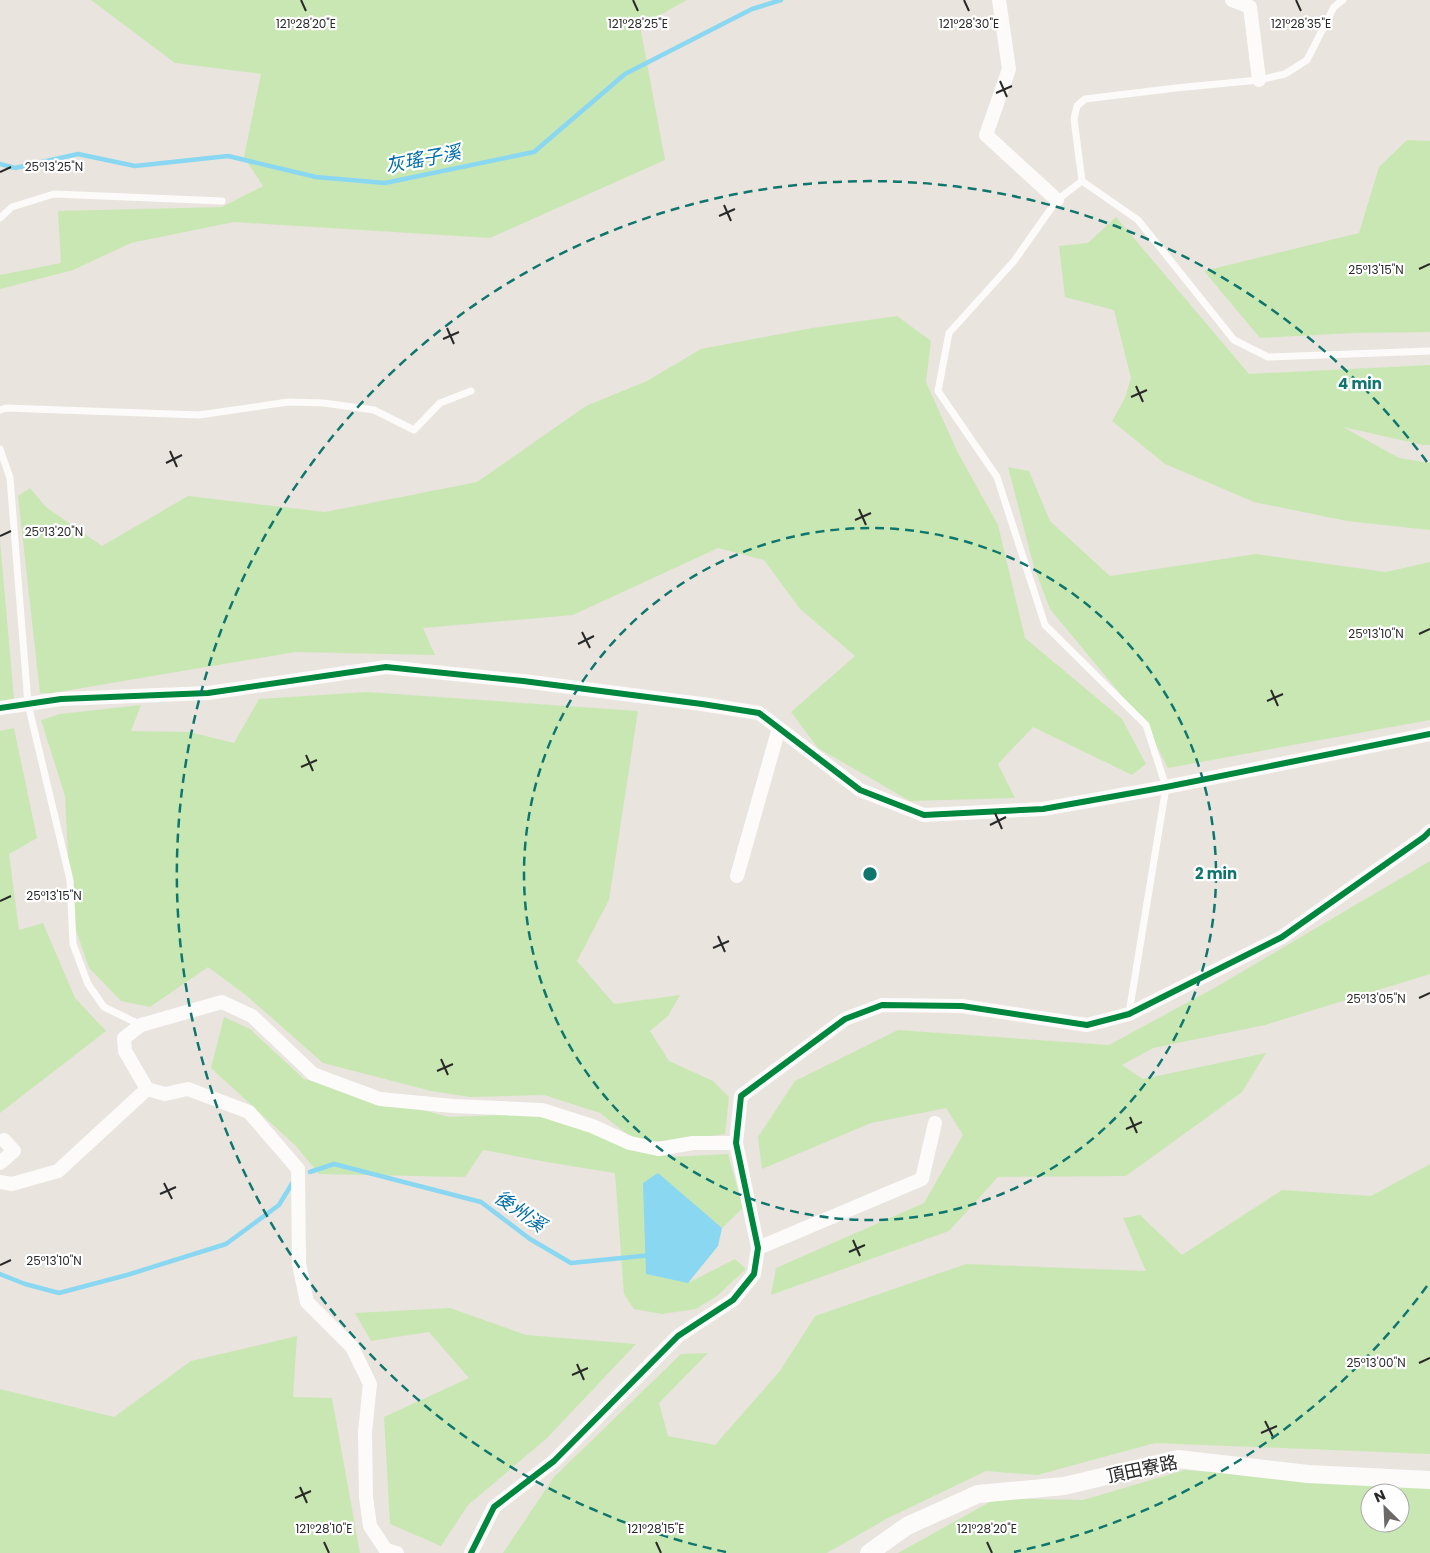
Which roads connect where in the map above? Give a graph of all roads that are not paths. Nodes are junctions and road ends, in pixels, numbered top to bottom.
1 (999, 0) edge
2 (1232, 0) edge
3 (1344, 0) edge
4 (1258, 80) junction
5 (1082, 181) junction
6 (1057, 200) junction
7 (222, 201) dead end
8 (0, 218) edge
9 (1430, 351) edge
10 (471, 391) dead end
11 (0, 410) edge
12 (0, 449) edge
13 (28, 704) junction
14 (0, 708) edge
15 (779, 728) junction
16 (1430, 734) edge
17 (1166, 787) junction
18 (1430, 831) edge
19 (737, 876) dead end
20 (1129, 1014) junction
21 (141, 1026) junction
22 (146, 1089) junction
23 (936, 1123) dead end
24 (4, 1140) dead end
25 (736, 1143) junction
26 (0, 1163) edge
27 (0, 1182) edge
28 (758, 1248) junction
29 (1430, 1480) edge
30 (397, 1553) edge
31 (471, 1553) edge
32 (869, 1553) edge

1 - 6 street
2 - 4 street
3 - 4 lane
4 - 5 lane
5 - 6 lane
5 - 9 lane
6 - 17 lane
7 - 8 lane
10 - 11 lane
12 - 13 lane
13 - 14 street
13 - 15 street
13 - 21 lane
15 - 17 street
15 - 19 street
16 - 17 street
17 - 20 lane
18 - 20 street
20 - 25 street
21 - 22 street
21 - 25 street
22 - 27 street
22 - 30 street
23 - 28 street
24 - 26 street
25 - 28 street
28 - 31 street
29 - 32 street, 頂田寮路

